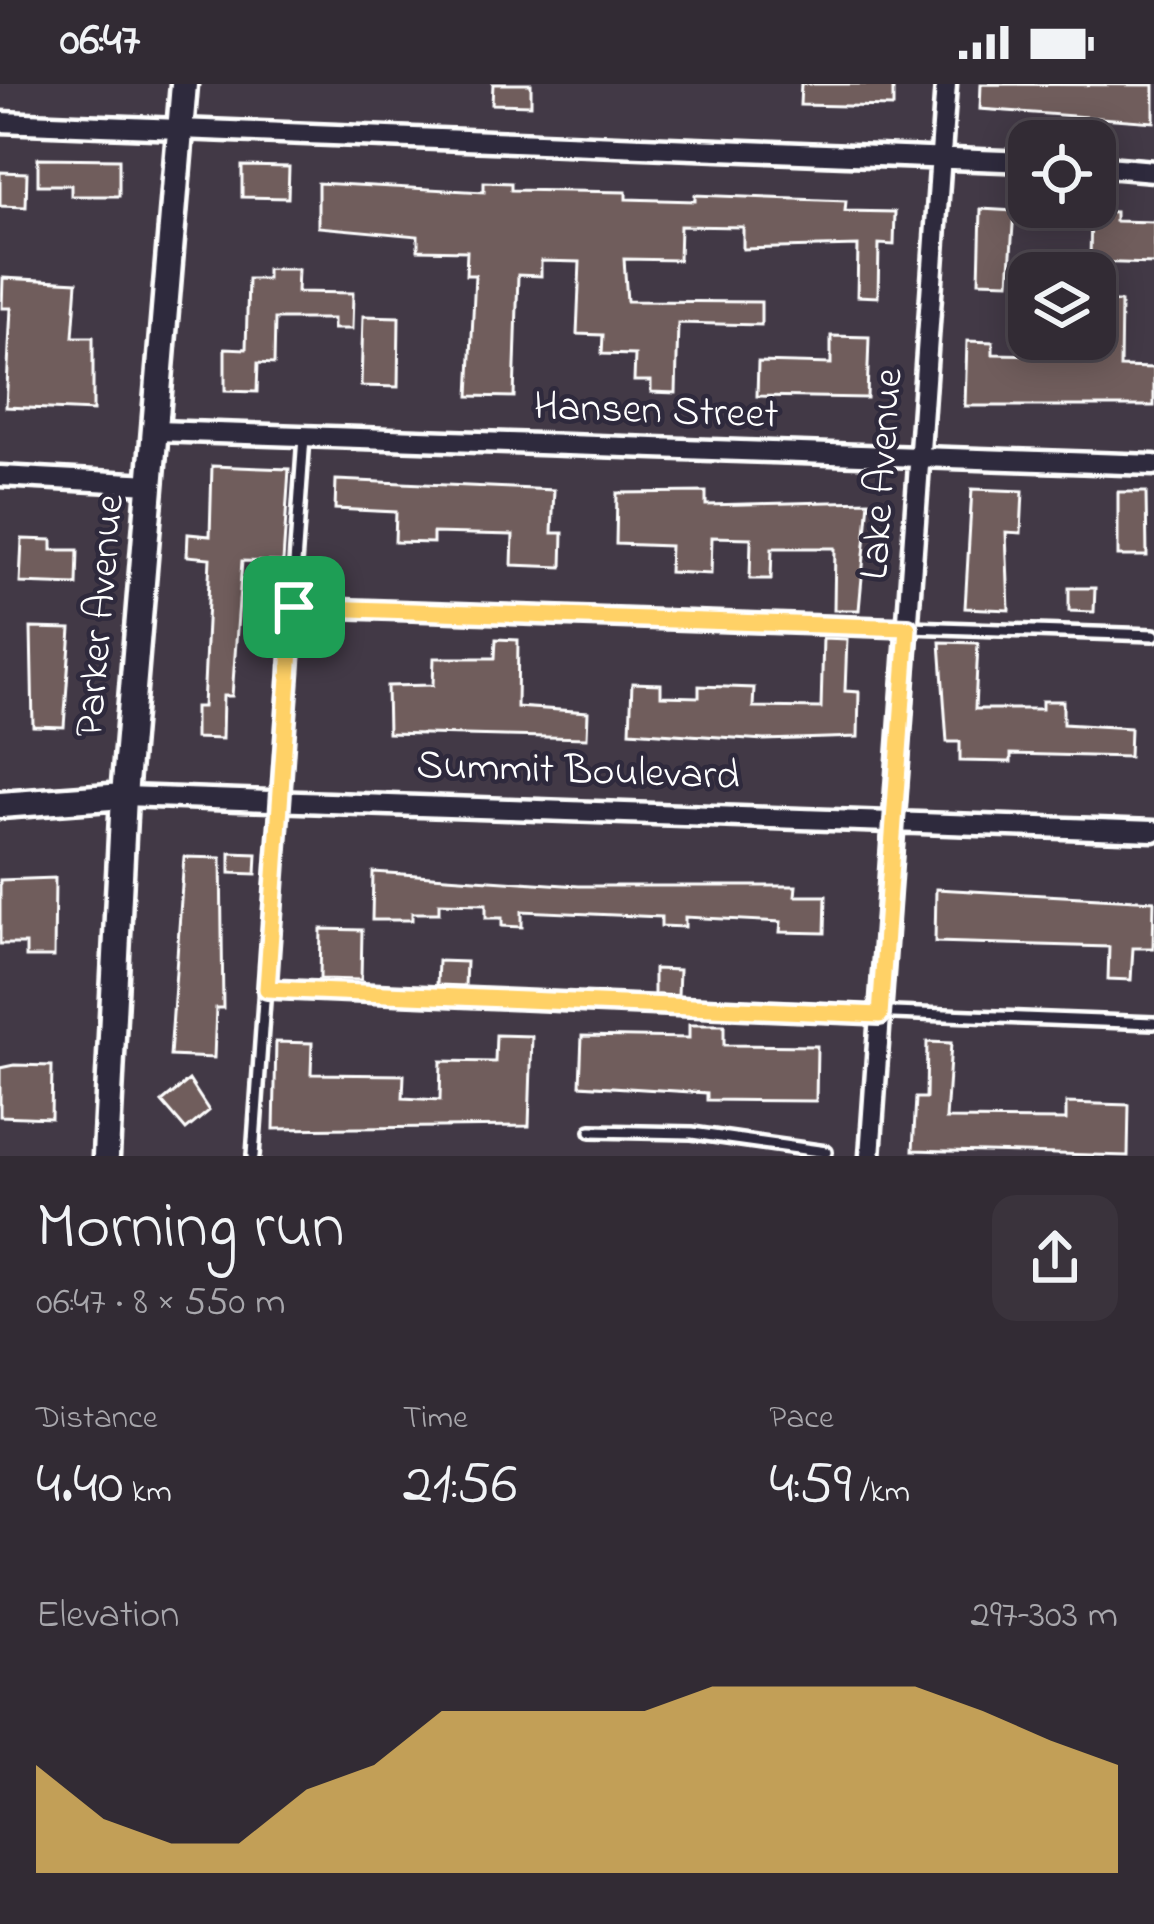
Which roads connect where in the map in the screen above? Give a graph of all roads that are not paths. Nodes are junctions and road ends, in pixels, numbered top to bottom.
1 (184, 84) edge
2 (946, 84) edge
3 (0, 122) edge
4 (182, 130) junction
5 (941, 155) junction
6 (1008, 160) edge
7 (1116, 168) edge
8 (1154, 171) edge
9 (156, 431) junction
10 (304, 436) junction
11 (921, 458) junction
12 (1154, 465) edge
13 (0, 476) edge
14 (151, 484) junction
15 (294, 607) junction
16 (908, 628) junction
17 (1154, 635) edge
18 (124, 796) junction
19 (282, 801) junction
20 (0, 805) edge
21 (894, 822) junction
22 (1154, 831) edge
23 (267, 989) junction
24 (880, 1015) junction
25 (1154, 1023) edge
26 (591, 1131) dead end
27 (774, 1150) edge
28 (826, 1152) dead end
29 (106, 1156) edge
30 (253, 1156) edge
31 (870, 1156) edge

1 - 4 street, Parker Avenue
2 - 5 street, Lake Avenue
3 - 4 street
4 - 5 street
4 - 9 street, Parker Avenue
5 - 6 street
5 - 11 street, Lake Avenue
7 - 8 street
9 - 10 street, Hansen Street
9 - 14 street, Parker Avenue
10 - 11 street, Hansen Street
10 - 15 lane
11 - 12 street, Hansen Street
11 - 16 street, Lake Avenue
13 - 14 street
14 - 18 street, Parker Avenue
15 - 16 lane
15 - 19 lane
16 - 17 lane
16 - 21 street, Lake Avenue
18 - 19 street, Summit Boulevard
18 - 20 street, Summit Boulevard
18 - 29 street, Parker Avenue
19 - 21 street, Summit Boulevard
19 - 23 lane
21 - 22 street, Summit Boulevard
21 - 24 street, Lake Avenue
23 - 24 lane
23 - 30 lane
24 - 25 lane
24 - 31 street, Lake Avenue
26 - 27 lane
27 - 28 lane

